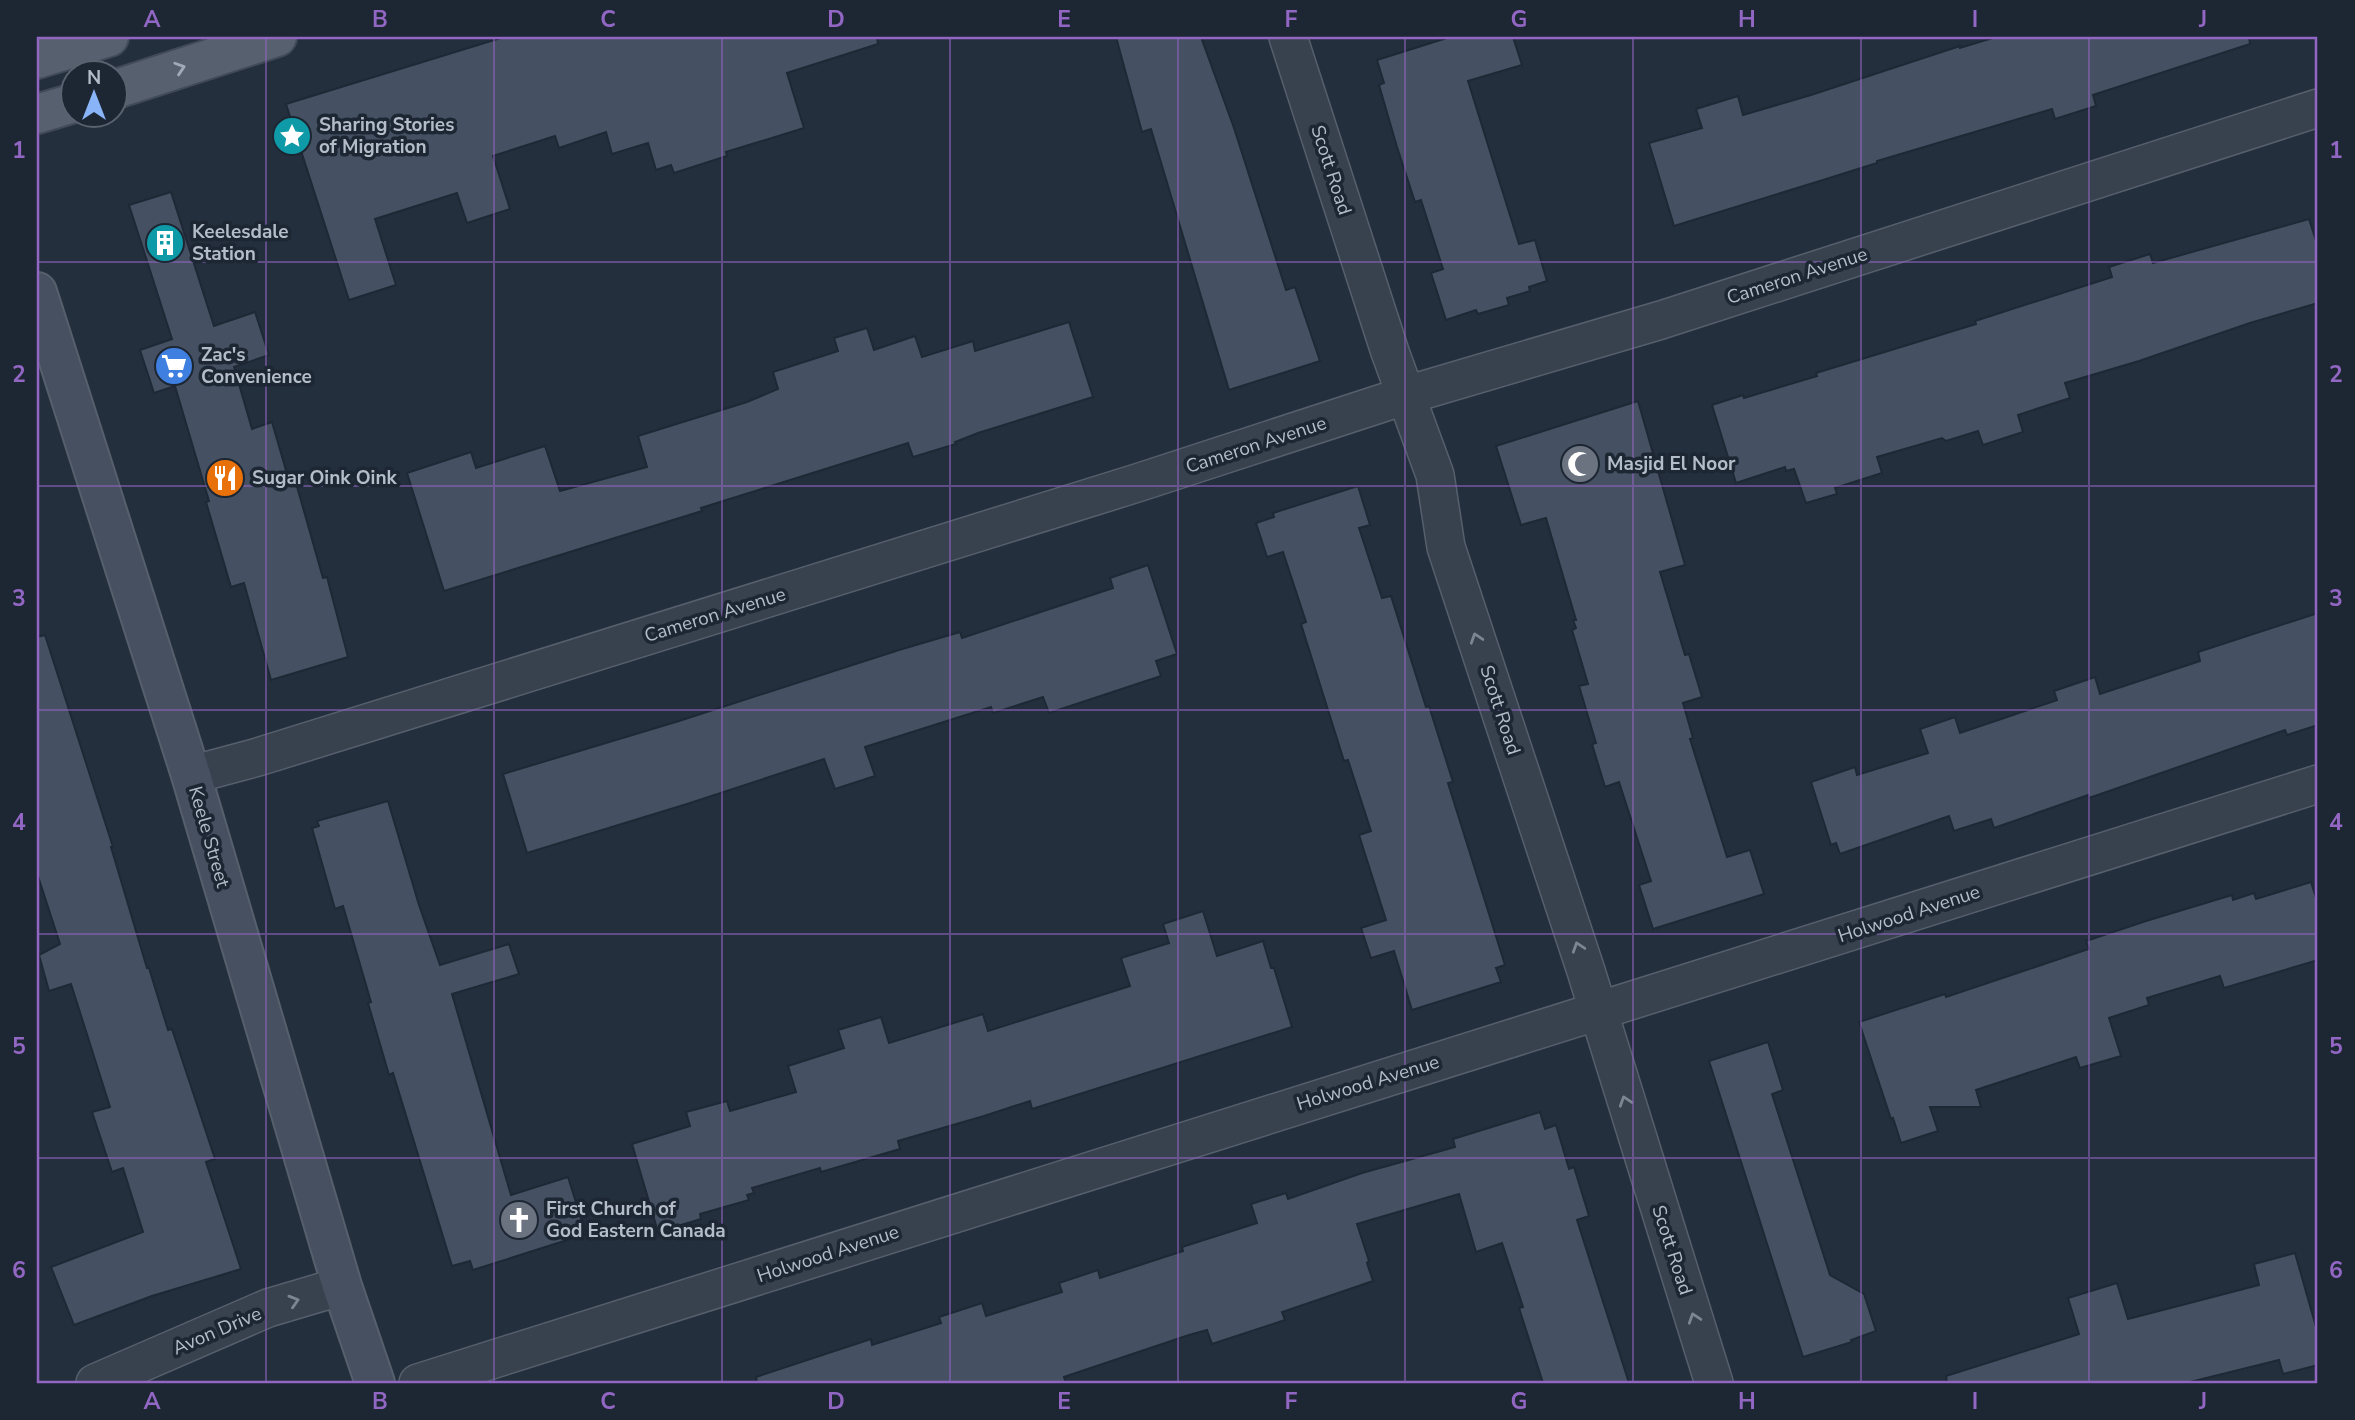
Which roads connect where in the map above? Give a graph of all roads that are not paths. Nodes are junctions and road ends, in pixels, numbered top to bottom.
1 (109, 37) edge
2 (277, 37) edge
3 (1288, 37) edge
4 (37, 59) edge
5 (130, 84) edge
6 (60, 107) edge
7 (2318, 108) edge
8 (37, 114) edge
9 (37, 292) edge
10 (1407, 395) junction
11 (191, 775) junction
12 (2318, 784) edge
13 (1597, 1012) junction
14 (342, 1286) junction
15 (95, 1383) edge
16 (374, 1383) edge
17 (418, 1383) edge
18 (1714, 1383) edge

1 - 4 main road
5 -> 2 main road
3 - 10 street, Scott Road
6 - 8 main road
7 - 10 street, Cameron Avenue
9 - 11 main road, Keele Street
10 - 11 street, Cameron Avenue
13 -> 10 street, Scott Road
11 - 14 main road, Keele Street
12 - 13 street, Holwood Avenue
13 - 17 street, Holwood Avenue
18 -> 13 street, Scott Road
15 -> 14 street, Avon Drive
14 - 16 main road, Keele Street

